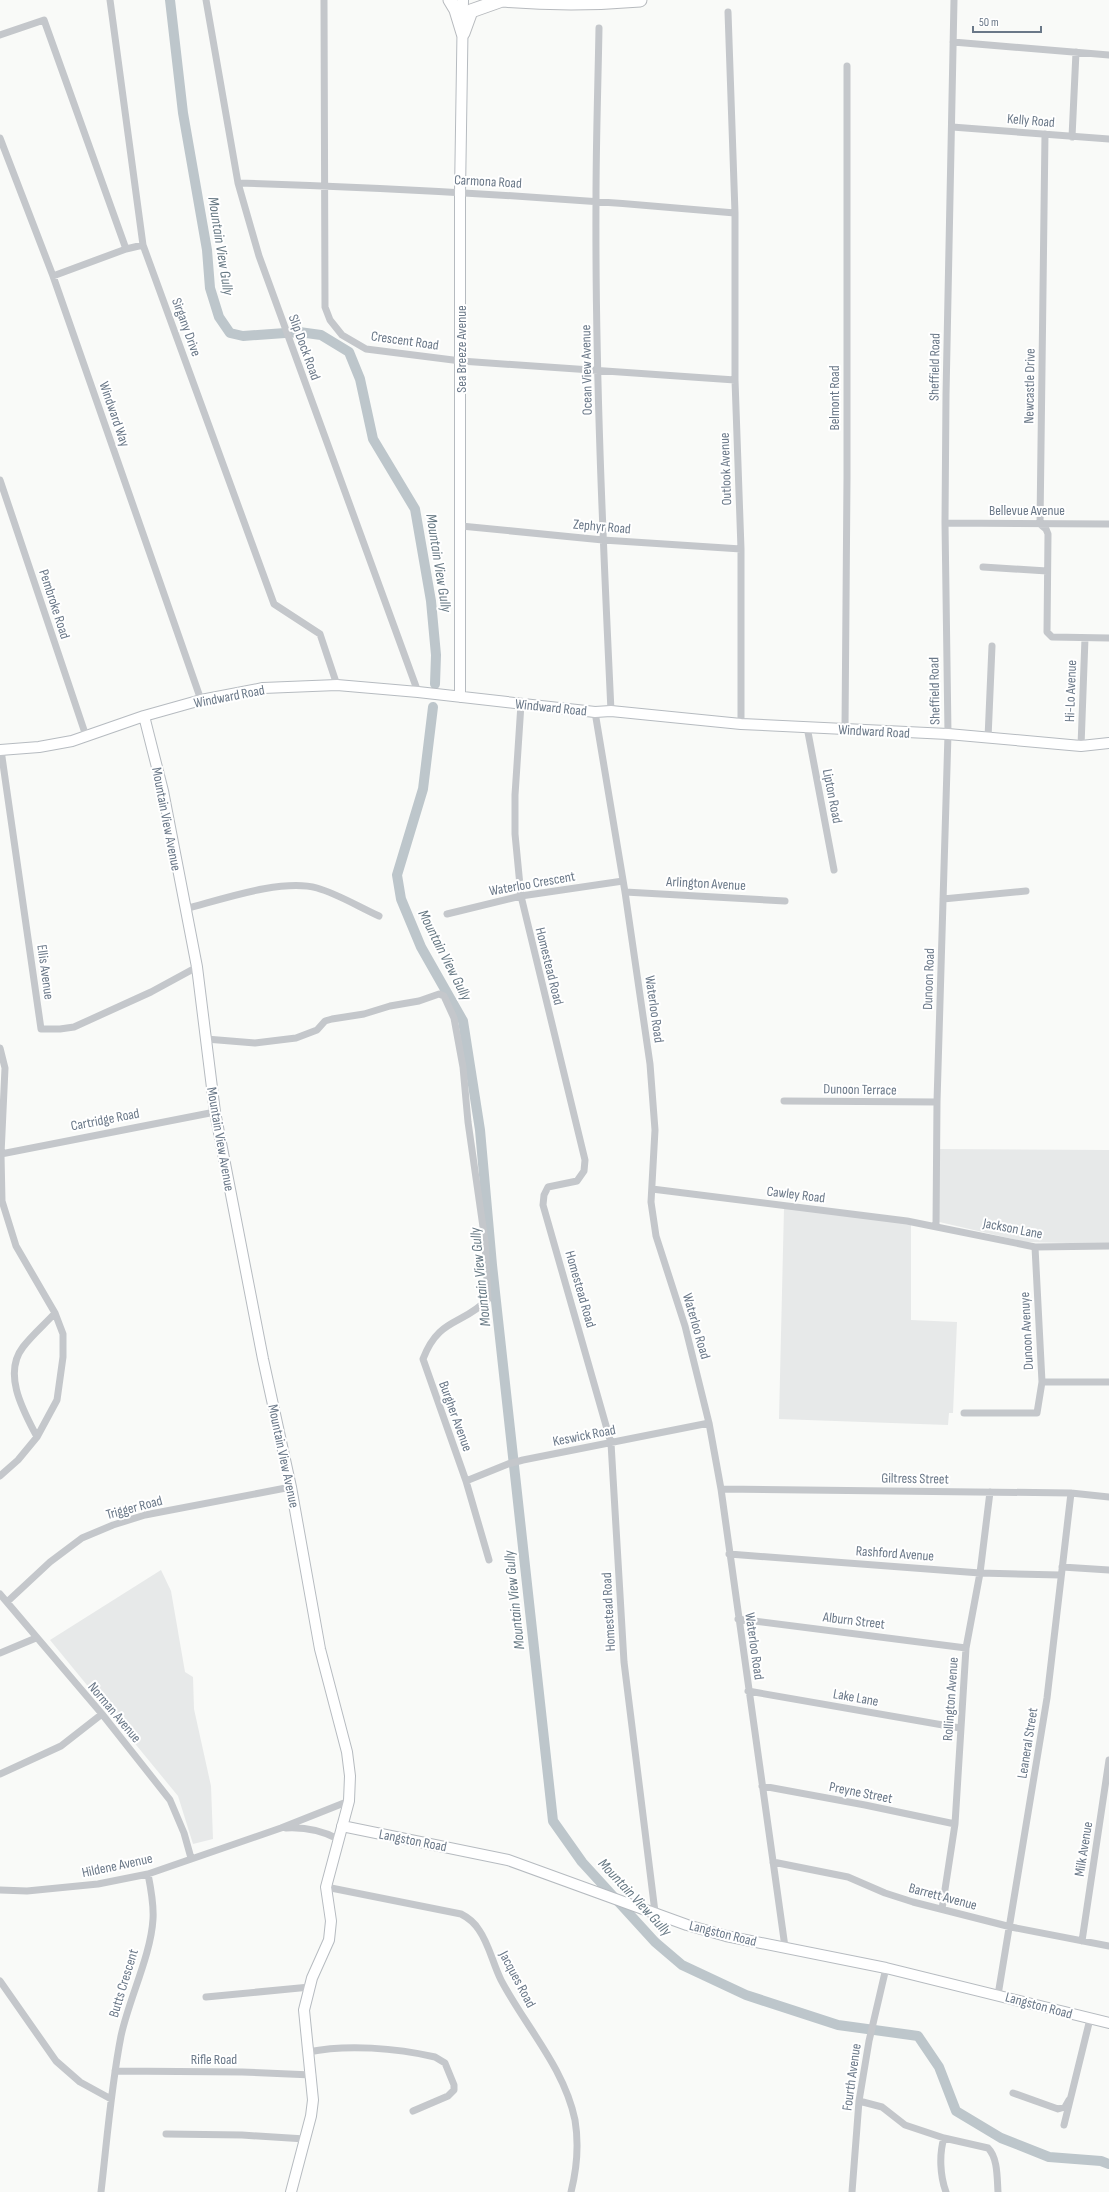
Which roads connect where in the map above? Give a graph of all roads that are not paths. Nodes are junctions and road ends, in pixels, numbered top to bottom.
1 (110, 0) edge
2 (206, 0) edge
3 (324, 0) edge
4 (450, 0) edge
5 (463, 0) edge
6 (502, 0) edge
7 (640, 0) edge
8 (954, 0) edge
9 (728, 12) dead end
10 (599, 28) dead end
11 (463, 33) junction
12 (0, 35) edge
13 (953, 42) junction
14 (1076, 52) junction
15 (1109, 55) edge
16 (847, 66) dead end
17 (952, 127) junction
18 (1045, 134) junction
19 (1072, 137) junction
20 (0, 138) edge
21 (1109, 140) edge
22 (238, 183) junction
23 (326, 186) junction
24 (460, 193) junction
25 (596, 200) junction
26 (735, 213) junction
27 (143, 245) junction
28 (126, 249) junction
29 (53, 276) junction
30 (461, 361) junction
31 (599, 371) junction
32 (735, 380) junction
33 (0, 480) edge
34 (945, 523) junction
35 (1040, 524) junction
36 (1109, 524) edge
37 (461, 526) junction
38 (603, 540) junction
39 (741, 549) junction
40 (983, 567) dead end
41 (1048, 571) junction
42 (1085, 638) junction
43 (1109, 638) edge
44 (992, 646) dead end
45 (337, 685) junction
46 (418, 692) junction
47 (460, 697) junction
48 (201, 700) junction
49 (521, 704) junction
50 (611, 711) junction
51 (595, 712) junction
52 (144, 716) junction
53 (741, 724) junction
54 (807, 726) junction
55 (845, 729) junction
56 (948, 734) junction
57 (86, 736) junction
58 (988, 738) junction
59 (1109, 743) edge
60 (1081, 746) junction
61 (0, 750) edge
62 (834, 870) dead end
63 (623, 881) junction
64 (1026, 891) dead end
65 (625, 892) junction
66 (521, 896) junction
67 (943, 899) junction
68 (785, 901) dead end
69 (185, 908) junction
70 (447, 914) dead end
71 (378, 916) dead end
72 (197, 967) junction
73 (206, 1039) junction
74 (0, 1048) edge
75 (784, 1101) dead end
76 (937, 1102) junction
77 (215, 1112) junction
78 (1, 1154) edge
79 (652, 1189) junction
80 (936, 1226) junction
81 (1109, 1246) edge
82 (1035, 1247) junction
83 (55, 1313) junction
84 (1042, 1382) junction
85 (1109, 1382) edge
86 (964, 1413) dead end
87 (709, 1423) junction
88 (37, 1437) junction
89 (611, 1443) junction
90 (0, 1476) edge
91 (466, 1481) junction
92 (291, 1487) junction
93 (721, 1489) junction
94 (990, 1492) junction
95 (1071, 1493) junction
96 (1109, 1497) edge
97 (729, 1554) junction
98 (489, 1560) dead end
99 (1062, 1567) junction
100 (1109, 1570) edge
101 (980, 1573) junction
102 (1060, 1575) junction
103 (0, 1594) edge
104 (7, 1602) junction
105 (738, 1619) junction
106 (36, 1638) junction
107 (966, 1648) junction
108 (0, 1653) edge
109 (748, 1692) junction
110 (102, 1714) junction
111 (960, 1728) junction
112 (1109, 1760) edge
113 (0, 1774) edge
114 (762, 1786) junction
115 (348, 1801) junction
116 (955, 1824) junction
117 (342, 1826) junction
118 (281, 1828) junction
119 (338, 1839) junction
120 (191, 1858) junction
121 (773, 1862) junction
122 (148, 1874) junction
123 (326, 1887) junction
124 (0, 1890) edge
125 (942, 1909) junction
126 (655, 1912) junction
127 (1011, 1927) junction
128 (1082, 1941) junction
129 (1109, 1946) edge
130 (785, 1947) junction
131 (886, 1968) junction
132 (0, 1981) edge
133 (310, 1987) junction
134 (998, 1995) junction
135 (206, 1997) dead end
136 (1090, 2019) junction
137 (1109, 2023) edge
138 (308, 2052) junction
139 (116, 2071) junction
140 (312, 2075) junction
141 (1013, 2093) dead end
142 (1071, 2096) junction
143 (111, 2099) junction
144 (859, 2100) junction
145 (413, 2111) dead end
146 (1064, 2125) dead end
147 (166, 2134) dead end
148 (944, 2138) junction
149 (306, 2139) junction
150 (101, 2192) edge
151 (291, 2192) edge
152 (571, 2192) edge
153 (852, 2192) edge
154 (946, 2192) edge
155 (998, 2192) edge

1 - 27 street, Sirgany Drive
2 - 22 street, Slip Dock Road
3 - 23 street, Crescent Road
4 - 11 highway
5 - 11 main road, Sea Breeze Avenue
6 - 7 highway
6 - 11 highway
8 - 13 street, Sheffield Road
9 - 26 street, Outlook Avenue
10 - 25 street, Ocean View Avenue
11 - 24 main road, Sea Breeze Avenue
12 - 28 street
13 - 14 street
13 - 17 street, Sheffield Road
14 - 15 street
14 - 19 street
16 - 55 street, Belmont Road
17 - 18 street, Kelly Road
17 - 34 street, Sheffield Road
18 - 19 street, Kelly Road
18 - 35 street, Newcastle Drive
19 - 21 street, Kelly Road
20 - 29 street, Windward Way
22 - 23 street, Carmona Road
22 - 46 street, Slip Dock Road
23 - 24 street, Carmona Road
23 - 30 street, Crescent Road
24 - 25 street, Carmona Road
24 - 30 main road, Sea Breeze Avenue
25 - 26 street, Carmona Road
25 - 31 street, Ocean View Avenue
26 - 32 street, Outlook Avenue
27 - 28 street
27 - 45 street, Sirgany Drive
28 - 29 street
29 - 48 street, Windward Way
30 - 31 street, Crescent Road
30 - 37 main road, Sea Breeze Avenue
31 - 32 street, Crescent Road
31 - 38 street, Ocean View Avenue
32 - 39 street, Outlook Avenue
33 - 57 street, Pembroke Road
34 - 35 street, Bellevue Avenue
34 - 56 street, Sheffield Road
35 - 36 street, Bellevue Avenue
35 - 41 street, Newcastle Drive
37 - 38 street, Zephyr Road
37 - 47 main road, Sea Breeze Avenue
38 - 39 street, Zephyr Road
38 - 50 street, Ocean View Avenue
39 - 53 street, Outlook Avenue
40 - 41 street
41 - 42 street, Newcastle Drive
42 - 43 street
42 - 60 street, Hi-Lo Avenue
44 - 58 street
45 - 46 main road, Windward Road
45 - 48 main road, Windward Road
46 - 47 main road, Windward Road
47 - 49 main road, Windward Road
48 - 52 main road, Windward Road
49 - 51 main road, Windward Road
49 - 66 street, Homestead Road
50 - 51 main road, Windward Road
50 - 53 main road, Windward Road
51 - 63 street, Waterloo Road
52 - 57 main road, Windward Road
52 - 69 main road, Mountain View Avenue
53 - 54 main road, Windward Road
54 - 55 main road, Windward Road
54 - 62 street, Lipton Road
55 - 56 main road, Windward Road
56 - 58 main road, Windward Road
56 - 67 street, Dunoon Road
57 - 61 main road, Windward Road
58 - 60 main road, Windward Road
59 - 60 main road, Windward Road
61 - 72 street, Ellis Avenue
63 - 65 street, Waterloo Road
63 - 66 street, Waterloo Crescent
64 - 67 street
65 - 68 street, Arlington Avenue
65 - 79 street, Waterloo Road
66 - 70 street, Waterloo Crescent
66 - 89 street, Homestead Road
67 - 76 street, Dunoon Road
69 - 71 street
69 - 72 main road, Mountain View Avenue
72 - 73 main road, Mountain View Avenue
73 - 77 main road, Mountain View Avenue
73 - 91 street, Burgher Avenue
74 - 78 street
75 - 76 street, Dunoon Terrace
76 - 80 street, Dunoon Road
77 - 78 street, Cartridge Road
77 - 92 main road, Mountain View Avenue
78 - 83 street
79 - 80 street, Cawley Road
79 - 87 street, Waterloo Road
80 - 82 street, Jackson Lane
81 - 82 street, Jackson Lane
82 - 84 street, Dunoon Avenuye
83 - 88 street
83 - 88 street
84 - 85 street
84 - 86 street, Dunoon Avenuye
87 - 89 street, Keswick Road
87 - 93 street, Waterloo Road
88 - 90 street
89 - 91 street, Keswick Road
89 - 126 street, Homestead Road
91 - 98 street, Burgher Avenue
92 - 104 street, Trigger Road
92 - 115 main road, Mountain View Avenue
93 - 94 street, Giltress Street
93 - 97 street, Waterloo Road
94 - 95 street, Giltress Street
94 - 101 street, Rollington Avenue
95 - 96 street, Giltress Street
95 - 99 street, Leaneral Street
97 - 101 street, Rashford Avenue
97 - 105 street, Waterloo Road
99 - 100 street
99 - 102 street, Leaneral Street
101 - 102 street, Rashford Avenue
101 - 107 street, Rollington Avenue
102 - 127 street, Leaneral Street
103 - 104 street, Norman Avenue
104 - 106 street, Norman Avenue
105 - 107 street, Alburn Street
105 - 109 street, Waterloo Road
106 - 108 street
106 - 110 street, Norman Avenue
107 - 111 street, Rollington Avenue
109 - 111 street, Lake Lane
109 - 114 street, Waterloo Road
110 - 113 street
110 - 120 street, Norman Avenue
111 - 116 street, Rollington Avenue
112 - 128 street, Milk Avenue
114 - 116 street, Preyne Street
114 - 121 street, Waterloo Road
115 - 117 main road, Mountain View Avenue
115 - 118 street, Hildene Avenue
116 - 125 street, Rollington Avenue
117 - 119 main road, Mountain View Avenue
117 - 126 main road, Langston Road
118 - 119 street, Hildene Avenue
118 - 120 street, Hildene Avenue
119 - 123 main road, Mountain View Avenue
120 - 122 street, Hildene Avenue
121 - 125 street, Barrett Avenue
121 - 130 street, Waterloo Road
122 - 124 street, Hildene Avenue
122 - 139 street, Butts Crescent
123 - 133 main road, Mountain View Avenue
123 - 152 street, Jacques Road
125 - 127 street, Barrett Avenue
126 - 130 main road, Langston Road
127 - 128 street, Barrett Avenue
127 - 134 street, Leaneral Street
128 - 129 street, Barrett Avenue
130 - 131 main road, Langston Road
131 - 134 main road, Langston Road
131 - 144 street, Fourth Avenue
132 - 143 street
133 - 135 street
133 - 138 main road, Mountain View Avenue
134 - 136 main road, Langston Road
136 - 137 main road, Langston Road
136 - 142 street
138 - 140 main road, Mountain View Avenue
138 - 145 street
139 - 140 street, Rifle Road
139 - 143 street, Butts Crescent
140 - 149 main road, Mountain View Avenue
141 - 142 street
142 - 146 street
143 - 150 street, Butts Crescent
144 - 148 street
144 - 153 street, Fourth Avenue
147 - 149 street
148 - 154 street
148 - 155 street
149 - 151 main road, Mountain View Avenue

